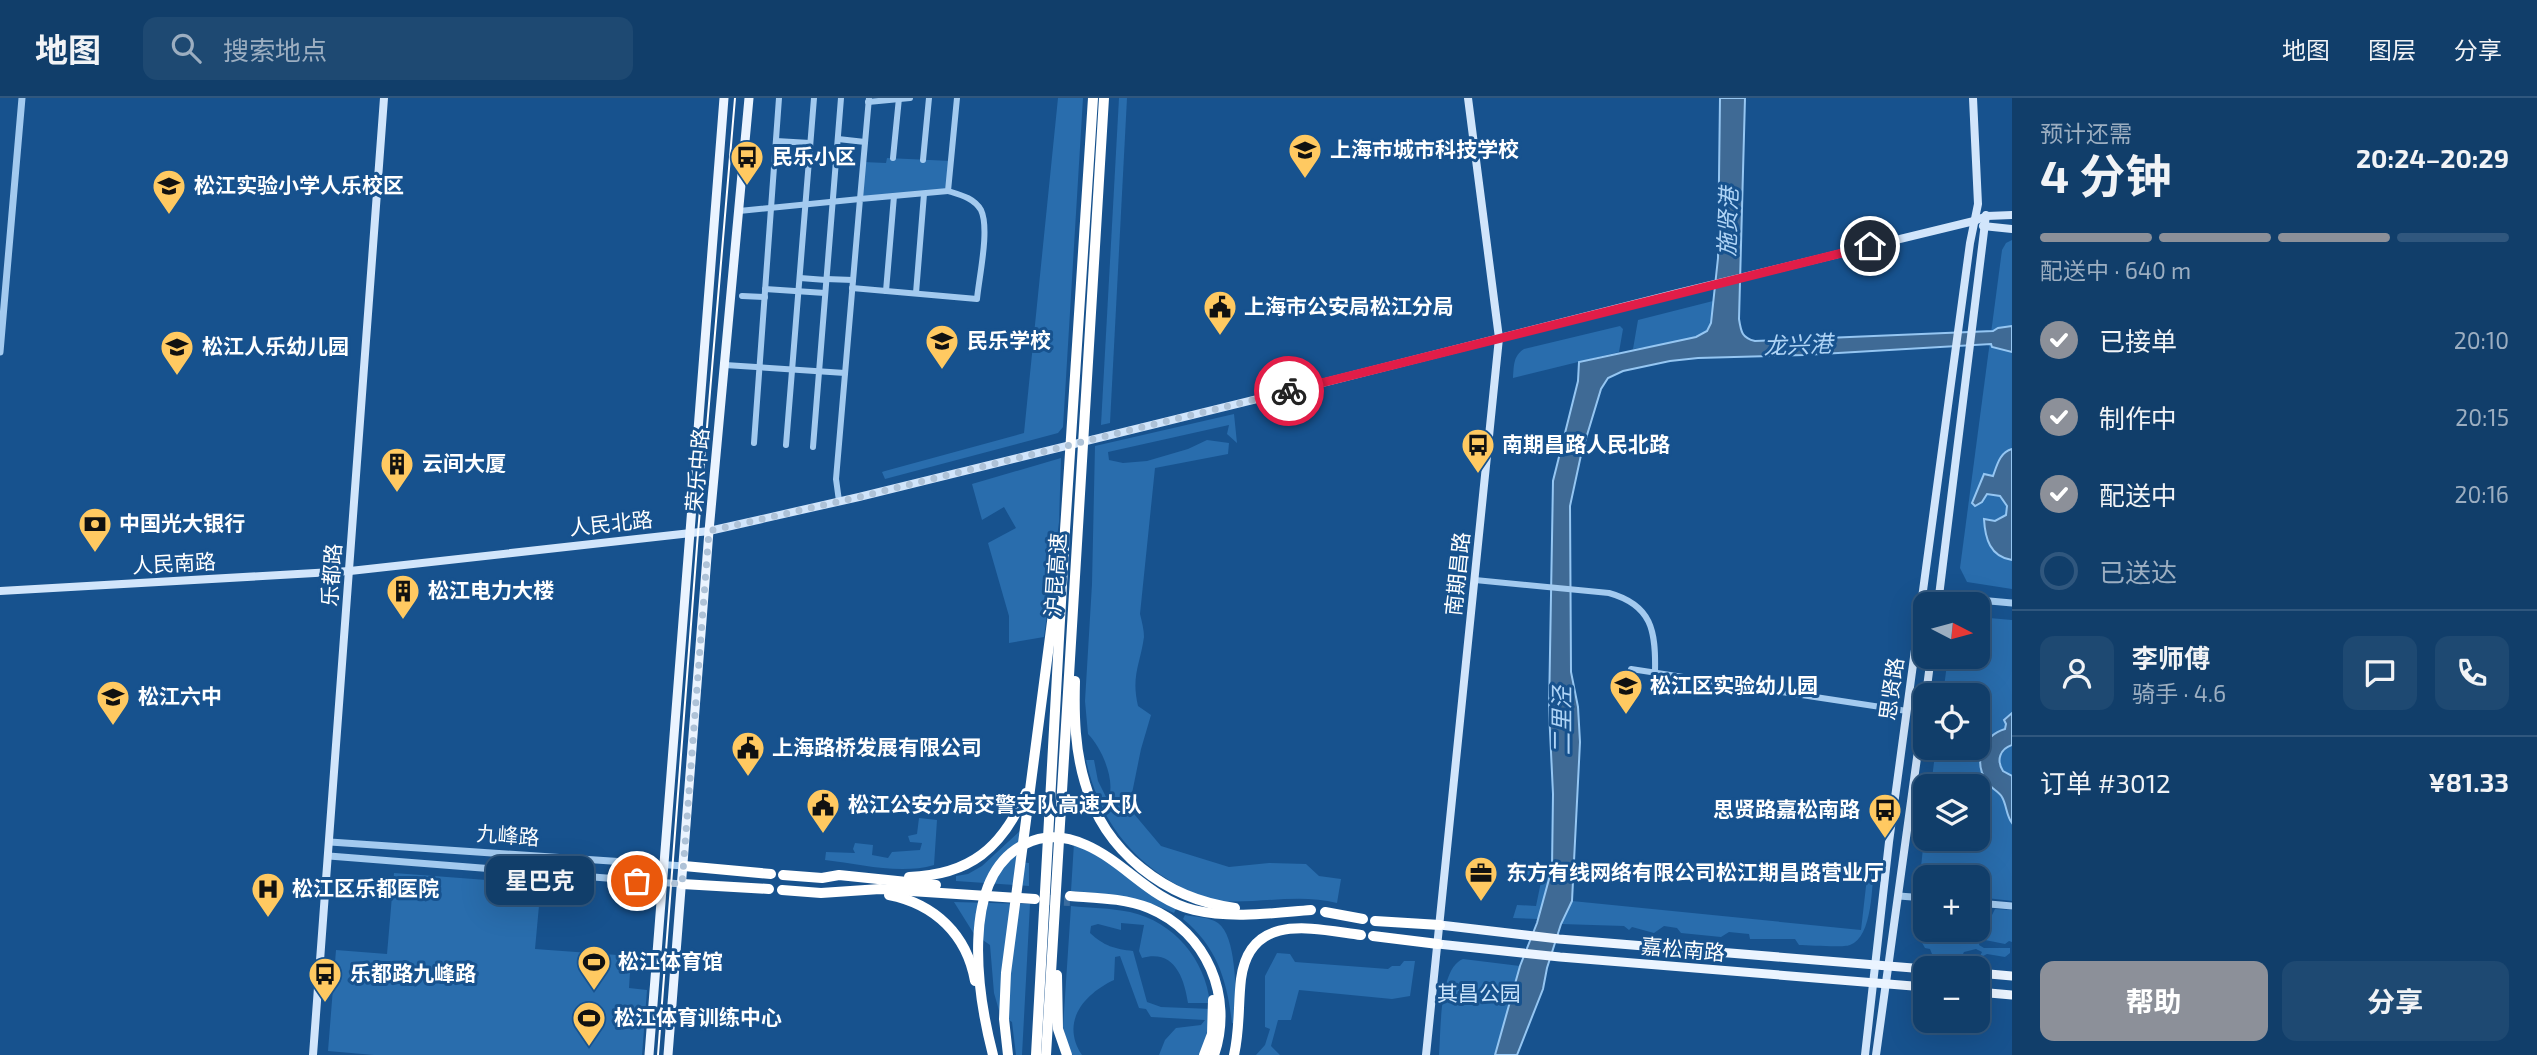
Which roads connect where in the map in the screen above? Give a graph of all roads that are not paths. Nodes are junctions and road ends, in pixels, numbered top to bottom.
1 (22, 98) edge
2 (384, 98) edge
3 (724, 98) edge
4 (749, 98) edge
5 (779, 98) edge
6 (814, 98) edge
7 (841, 98) edge
8 (910, 98) edge
9 (929, 98) edge
10 (957, 98) edge
11 (1093, 98) edge
12 (1104, 98) edge
13 (1468, 98) edge
14 (1973, 98) edge
15 (899, 99) edge
16 (869, 100) edge
17 (838, 139) junction
18 (776, 141) junction
19 (865, 142) junction
20 (810, 143) junction
21 (893, 158) dead end
22 (923, 160) dead end
23 (948, 191) junction
24 (924, 194) junction
25 (894, 196) junction
26 (860, 199) junction
27 (832, 202) junction
28 (806, 204) junction
29 (1978, 204) junction
30 (771, 208) junction
31 (739, 211) junction
32 (2012, 215) edge
33 (1987, 216) junction
34 (1974, 221) junction
35 (1986, 227) junction
36 (2012, 229) edge
37 (800, 278) junction
38 (826, 279) junction
39 (853, 284) junction
40 (799, 291) junction
41 (886, 291) junction
42 (765, 293) junction
43 (825, 293) junction
44 (916, 293) junction
45 (742, 296) dead end
46 (1499, 338) junction
47 (0, 352) edge
48 (725, 365) junction
49 (760, 367) junction
50 (792, 369) junction
51 (819, 371) junction
52 (845, 373) junction
53 (754, 443) dead end
54 (786, 445) dead end
55 (813, 447) dead end
56 (839, 501) junction
57 (1065, 530) junction
58 (709, 531) junction
59 (1078, 531) junction
60 (692, 534) junction
61 (350, 571) junction
62 (1475, 580) junction
63 (0, 591) edge
64 (1923, 592) edge
65 (1939, 592) edge
66 (1990, 602) edge
67 (2012, 603) edge
68 (1913, 666) edge
69 (1631, 669) dead end
70 (1655, 672) junction
71 (1907, 710) junction
72 (1917, 760) edge
73 (1034, 769) junction
74 (1059, 816) junction
75 (330, 842) junction
76 (329, 856) junction
77 (664, 865) junction
78 (684, 866) junction
79 (771, 874) dead end
80 (783, 875) dead end
81 (895, 880) junction
82 (664, 883) junction
83 (682, 884) junction
84 (769, 888) dead end
85 (865, 889) junction
86 (782, 890) dead end
87 (1899, 896) junction
88 (1913, 897) edge
89 (1990, 904) edge
90 (2012, 906) edge
91 (1325, 912) dead end
92 (1363, 919) dead end
93 (1375, 921) dead end
94 (1440, 925) junction
95 (1361, 935) dead end
96 (1373, 936) dead end
97 (1438, 944) junction
98 (1874, 965) junction
99 (1888, 966) junction
100 (1913, 968) edge
101 (1990, 975) edge
102 (2012, 976) edge
103 (1873, 983) junction
104 (1885, 984) junction
105 (1913, 986) edge
106 (1990, 993) edge
107 (2012, 995) edge
108 (981, 1000) junction
109 (306, 1055) edge
110 (313, 1055) edge
111 (649, 1055) edge
112 (668, 1055) edge
113 (993, 1055) edge
114 (1008, 1055) edge
115 (1036, 1055) edge
116 (1046, 1055) edge
117 (1067, 1055) edge
118 (1204, 1055) edge
119 (1214, 1055) edge
120 (1232, 1055) edge
121 (1426, 1055) edge
122 (1865, 1055) edge
123 (1876, 1055) edge

1 - 47 street
2 - 61 main road, 乐都路
3 - 60 main road, 荣乐中路
4 - 31 main road, 荣乐中路
5 - 18 street
6 - 20 street
7 - 17 street
8 - 15 street
9 - 22 street
10 - 23 street
11 - 57 highway, 沪昆高速
12 - 59 highway, 沪昆高速
13 - 46 main road, 南期昌路
14 - 29 main road, 思贤路
15 - 16 street
15 - 21 street
16 - 19 street
17 - 19 street
17 - 27 street
18 - 20 street
18 - 30 street
19 - 26 street
20 - 28 street
23 - 24 street
23 - 44 street
24 - 25 street
24 - 44 street
25 - 26 street
25 - 41 street
26 - 27 street
26 - 39 street
27 - 28 street
27 - 38 street
28 - 30 street
28 - 37 street
29 - 33 main road
29 - 34 main road, 思贤路
30 - 31 street
30 - 42 street
31 - 48 main road, 荣乐中路
32 - 33 main road, 人民北路
33 - 34 main road, 人民北路
33 - 35 main road
34 - 35 main road
34 - 46 main road, 人民北路
34 - 64 main road, 思贤路
35 - 36 main road
35 - 65 main road
37 - 38 street
37 - 40 street
38 - 39 street
38 - 43 street
39 - 41 street
39 - 52 street
40 - 42 street
40 - 43 street
40 - 50 street
41 - 44 street
42 - 45 street
42 - 49 street
43 - 51 street
46 - 56 main road, 人民北路
46 - 62 main road, 南期昌路
48 - 49 street
48 - 58 main road, 荣乐中路
49 - 50 street
49 - 53 street
50 - 51 street
50 - 54 street
51 - 52 street
51 - 55 street
52 - 56 street
56 - 58 main road, 人民北路
57 - 73 highway
57 - 115 highway, 沪昆高速
58 - 60 main road, 人民北路
58 - 78 main road, 荣乐中路
59 - 74 highway, 沪昆高速
59 - 108 highway
60 - 61 main road, 人民北路
60 - 77 main road, 荣乐中路
61 - 63 main road, 人民南路
61 - 75 main road, 乐都路
62 - 70 street
62 - 94 main road, 南期昌路
66 - 67 street
68 - 71 main road, 思贤路
69 - 70 street
70 - 71 street
71 - 98 main road, 思贤路
72 - 87 main road, 思贤路
73 - 81 highway
73 - 114 highway
74 - 116 highway, 沪昆高速
74 - 117 highway
75 - 76 main road, 乐都路
75 - 77 street, 九峰路
76 - 82 street, 九峰路
76 - 110 main road, 乐都路
77 - 78 street, 九峰路
77 - 82 main road, 荣乐中路
78 - 79 highway
78 - 83 main road, 荣乐中路
80 - 81 highway
81 - 85 highway
82 - 83 street, 九峰路
82 - 111 main road, 荣乐中路
83 - 84 highway
83 - 112 main road, 荣乐中路
85 - 86 highway
85 - 108 highway
87 - 88 street
87 - 99 main road, 思贤路
89 - 90 street
91 - 92 highway
93 - 94 highway
94 - 97 main road, 南期昌路
94 - 98 main road, 嘉松南路
95 - 120 highway
96 - 97 highway
97 - 103 main road, 嘉松南路
97 - 121 main road, 南期昌路
98 - 99 main road, 嘉松南路
98 - 103 main road, 思贤路
99 - 100 main road, 嘉松南路
99 - 104 main road, 思贤路
101 - 102 main road
103 - 104 main road, 嘉松南路
103 - 122 main road, 思贤路
104 - 105 main road, 嘉松南路
104 - 123 main road, 思贤路
106 - 107 main road
108 - 113 highway
109 - 110 street
118 - 119 highway

